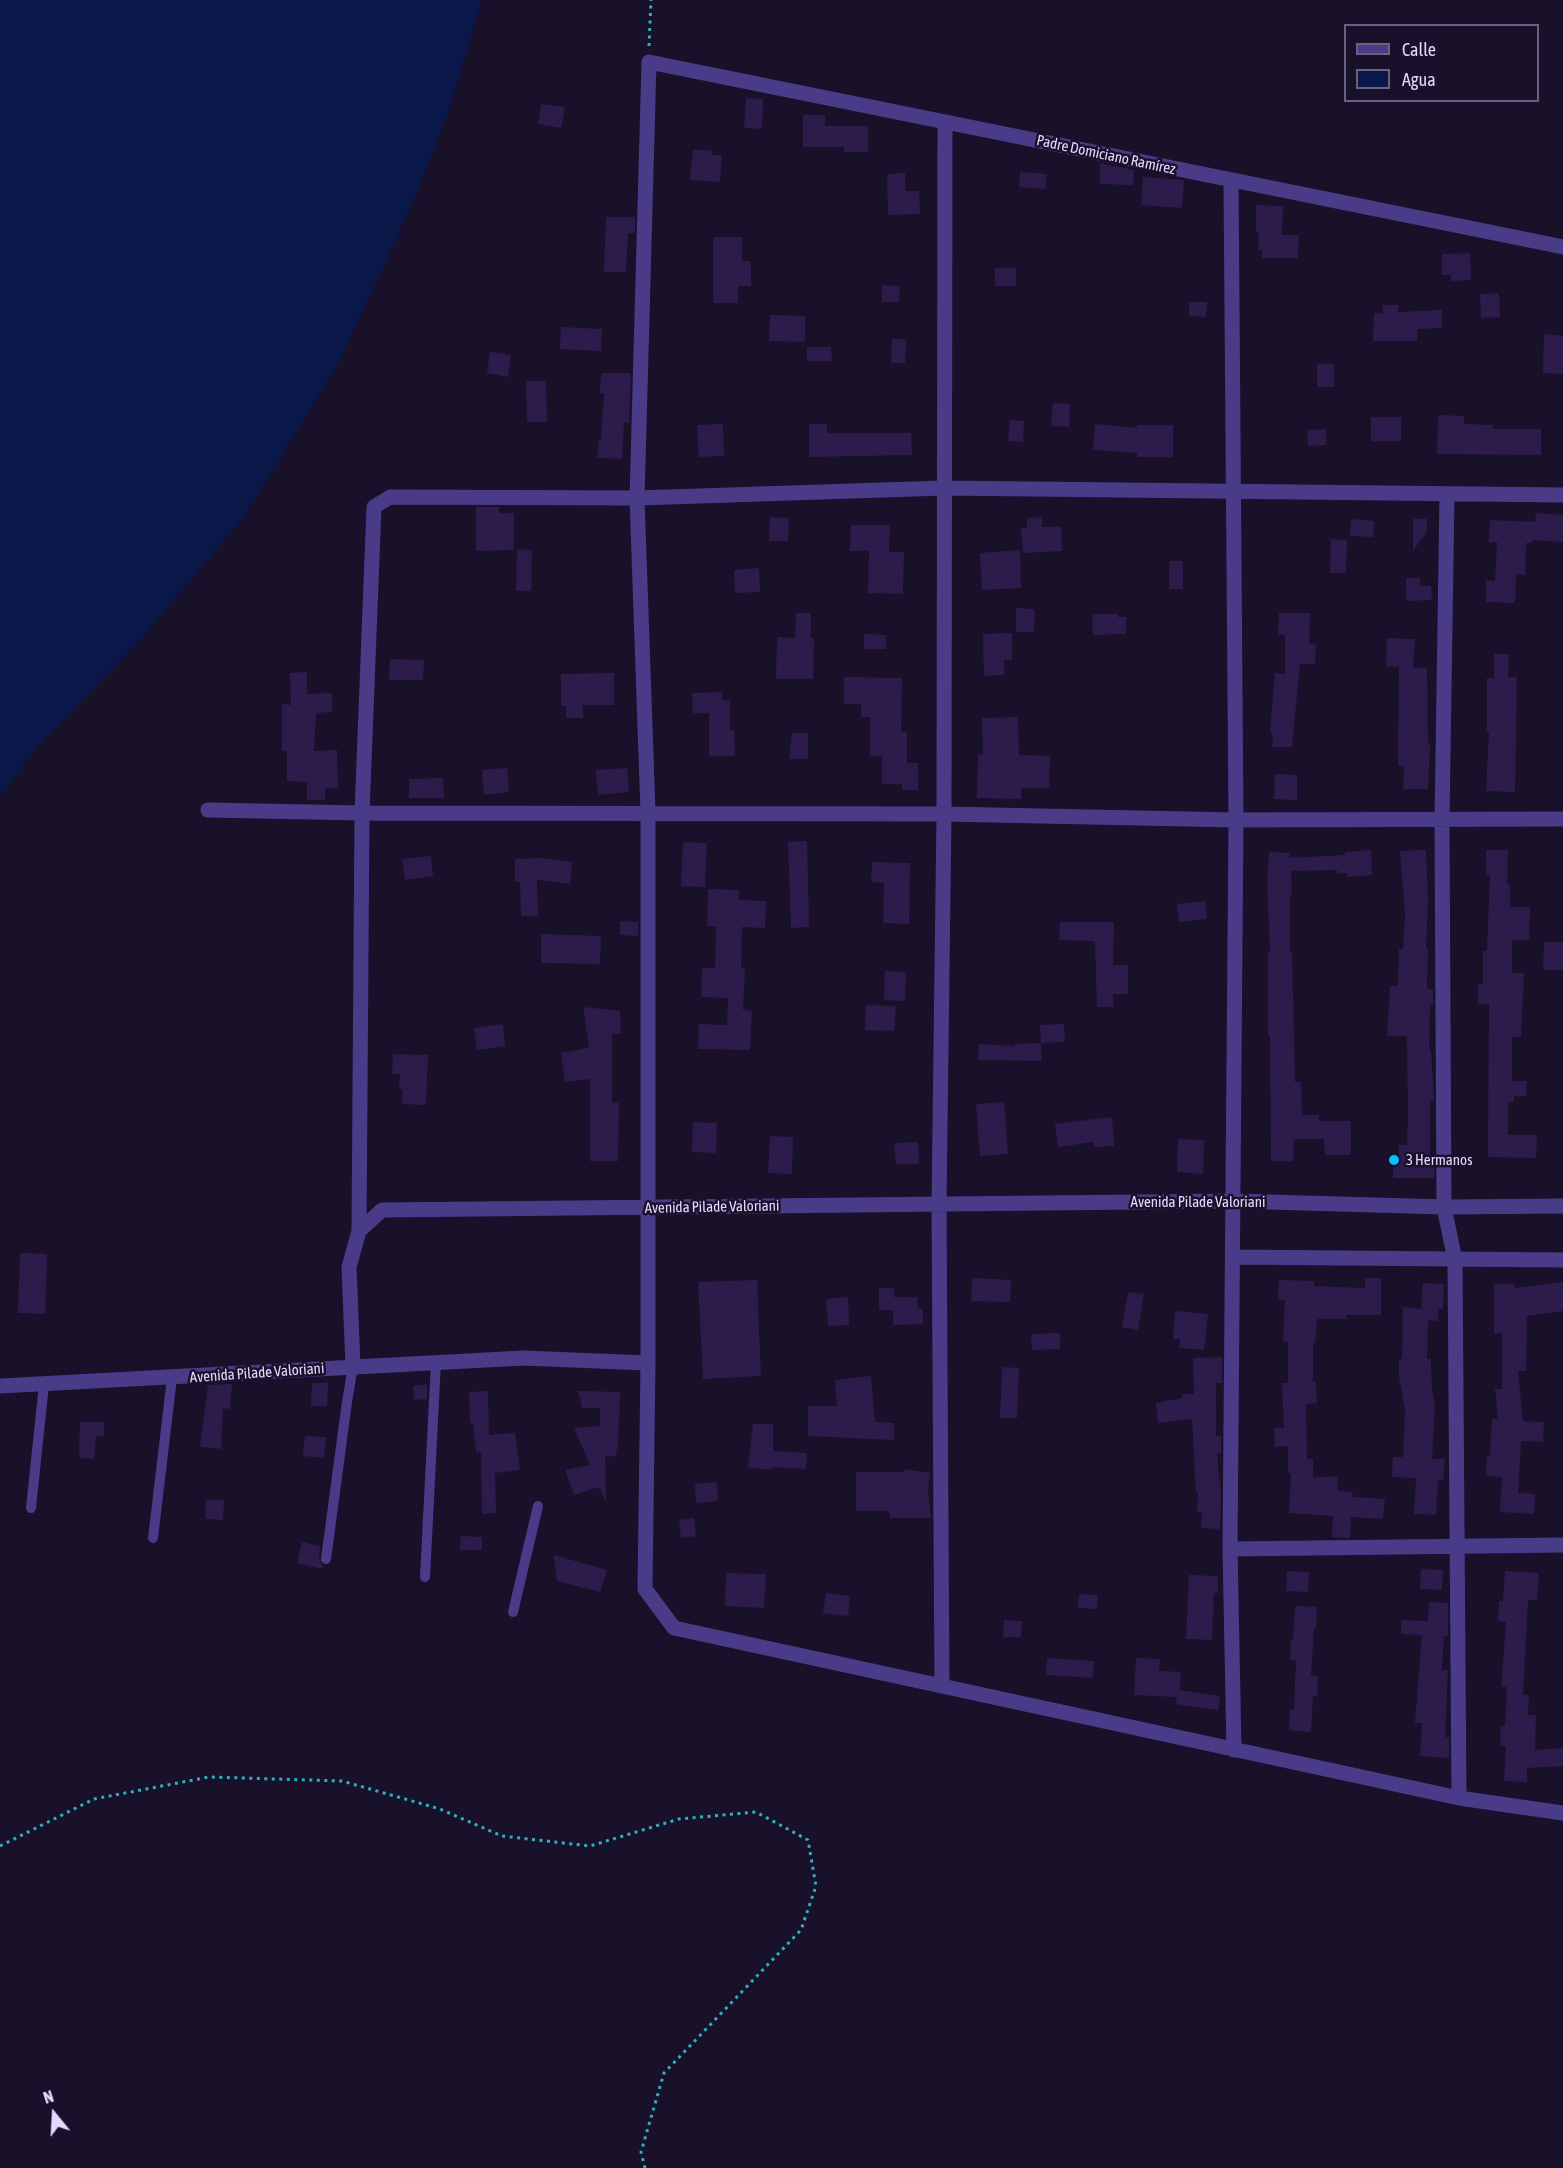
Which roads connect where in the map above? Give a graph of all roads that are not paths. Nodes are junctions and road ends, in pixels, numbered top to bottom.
1 (945, 122) junction
2 (1231, 180) junction
3 (1563, 247) edge
4 (944, 488) junction
5 (1234, 491) junction
6 (1447, 494) junction
7 (1563, 495) edge
8 (637, 498) junction
9 (208, 810) dead end
10 (648, 812) junction
11 (362, 813) junction
12 (944, 814) junction
13 (1563, 819) edge
14 (1236, 820) junction
15 (1442, 821) junction
16 (1234, 1201) junction
17 (939, 1204) junction
18 (1563, 1206) edge
19 (1444, 1207) junction
20 (646, 1208) junction
21 (359, 1231) junction
22 (1233, 1257) junction
23 (1455, 1260) junction
24 (1563, 1260) edge
25 (436, 1362) junction
26 (648, 1363) junction
27 (353, 1366) junction
28 (172, 1378) junction
29 (44, 1384) junction
30 (0, 1386) edge
31 (538, 1506) dead end
32 (31, 1508) dead end
33 (153, 1538) dead end
34 (1563, 1545) edge
35 (1457, 1546) junction
36 (1230, 1549) junction
37 (326, 1559) dead end
38 (425, 1577) dead end
39 (513, 1612) dead end
40 (942, 1686) junction
41 (1234, 1750) junction
42 (1459, 1798) junction
43 (1563, 1813) edge

1 - 2 street, Padre Domiciano Ramírez
1 - 4 street
1 - 8 street, Padre Domiciano Ramírez
2 - 3 street, Padre Domiciano Ramírez
2 - 5 street
4 - 5 street
4 - 8 street
4 - 12 street
5 - 6 street
5 - 14 street
6 - 7 street
6 - 15 street
8 - 10 street
8 - 11 street
9 - 11 street
10 - 11 street
10 - 12 street
10 - 20 street
11 - 21 street
12 - 14 street
12 - 17 street
13 - 15 street
14 - 15 street
14 - 16 street
15 - 19 street
16 - 17 street, Avenida Pilade Valoriani
16 - 19 street, Avenida Pilade Valoriani
16 - 22 street
17 - 20 street, Avenida Pilade Valoriani
17 - 40 street
18 - 19 street, Avenida Pilade Valoriani
19 - 23 street
20 - 21 street, Avenida Pilade Valoriani
20 - 26 street
21 - 27 street
22 - 23 street
22 - 36 street
23 - 24 street
23 - 35 street
25 - 26 street, Avenida Pilade Valoriani
25 - 27 street, Avenida Pilade Valoriani
25 - 38 lane
26 - 40 street
27 - 28 street, Avenida Pilade Valoriani
27 - 37 lane
28 - 29 street, Avenida Pilade Valoriani
28 - 33 lane
29 - 30 street, Avenida Pilade Valoriani
29 - 32 lane
31 - 39 lane
34 - 35 street
35 - 36 street
35 - 42 street
36 - 41 street
40 - 41 street
41 - 42 street
42 - 43 street

